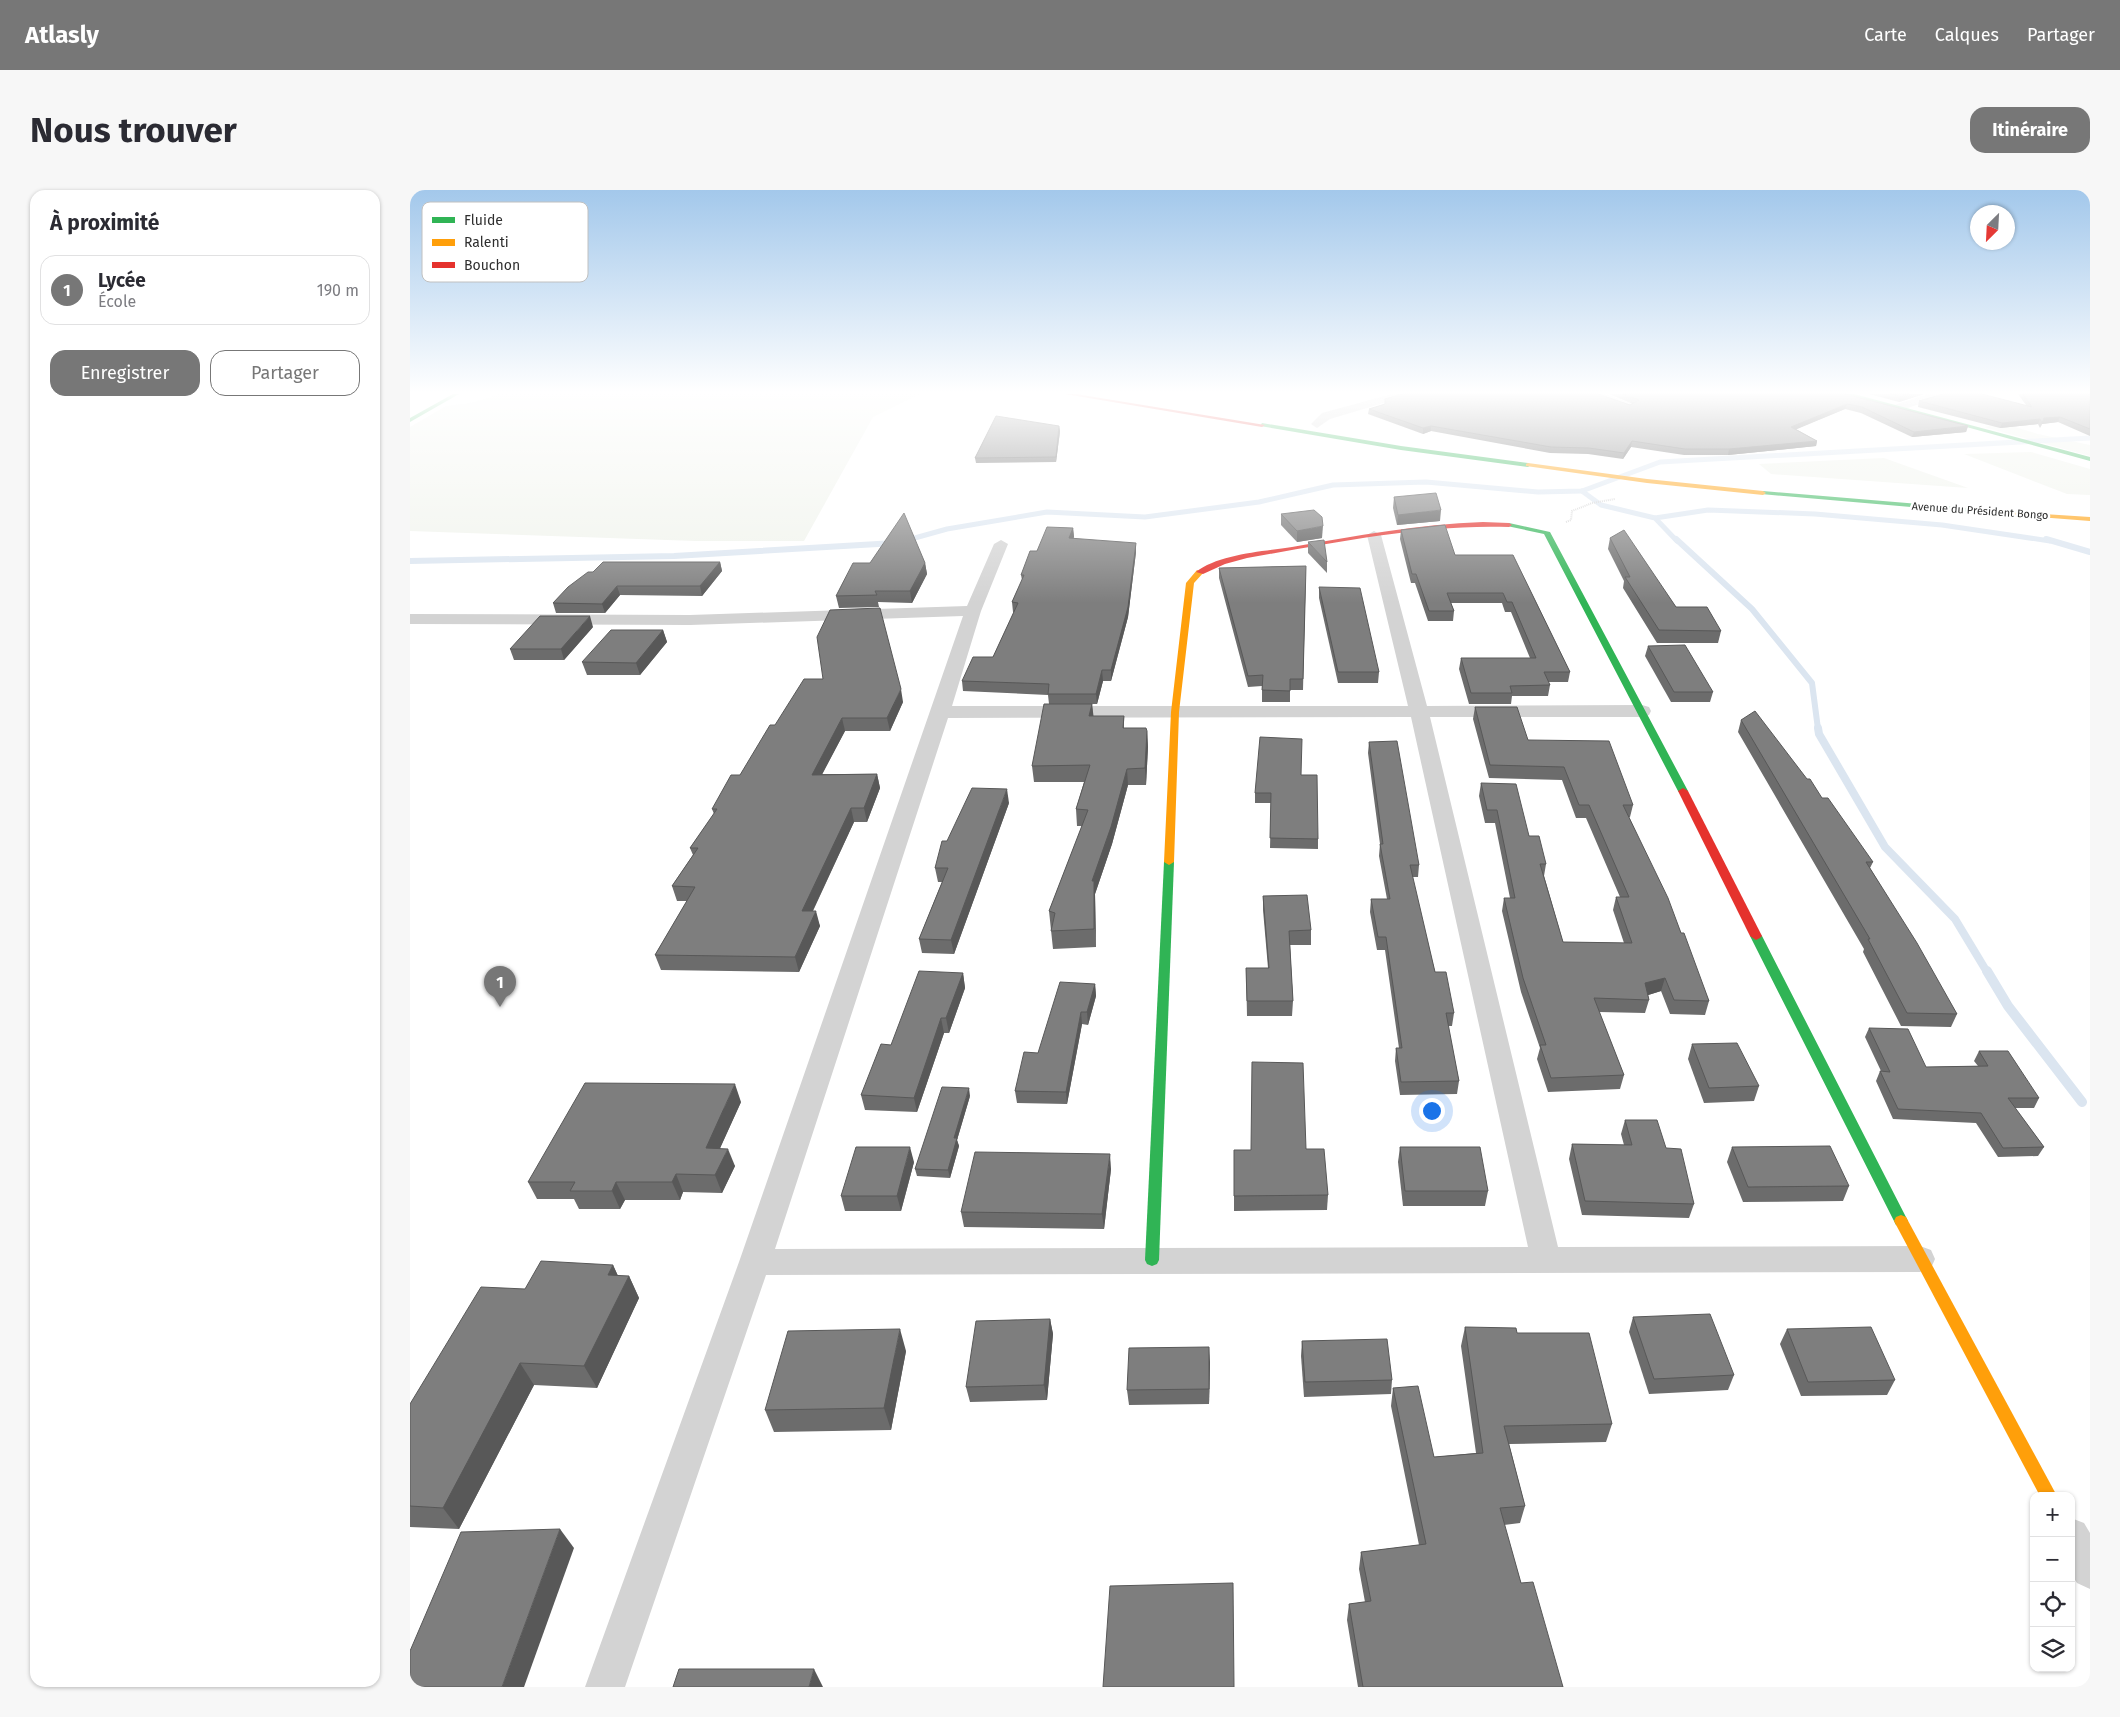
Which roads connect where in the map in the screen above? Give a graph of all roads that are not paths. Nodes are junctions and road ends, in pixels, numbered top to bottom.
1 (1548, 464) edge
2 (1567, 464) edge
3 (1605, 470) junction
4 (2001, 501) dead end
5 (2051, 504) dead end
6 (2090, 507) edge
7 (2090, 519) edge
8 (1374, 535) junction
9 (1000, 544) dead end
10 (973, 611) junction
11 (410, 619) edge
12 (941, 712) junction
13 (1175, 712) junction
14 (1419, 712) junction
15 (1642, 712) junction
16 (1920, 1259) junction
17 (1152, 1260) junction
18 (1546, 1260) junction
19 (755, 1262) junction
20 (2047, 1492) edge
21 (2072, 1537) edge
22 (2090, 1570) edge
23 (605, 1687) edge

1 - 3 street, Avenue du Président Bongo
2 - 3 street, Avenue du Président Bongo
3 - 4 street, Avenue du Président Bongo
3 - 7 street, Avenue du Président Bongo
5 - 6 street, Avenue du Président Bongo
8 - 13 street
8 - 14 street
8 - 15 street
9 - 10 street
10 - 11 street
10 - 12 street
12 - 13 street
12 - 19 street
13 - 14 street
13 - 17 street
14 - 15 street
14 - 18 street
15 - 16 street
16 - 18 street
16 - 20 street
17 - 18 street
17 - 19 street
19 - 23 street
21 - 22 street

